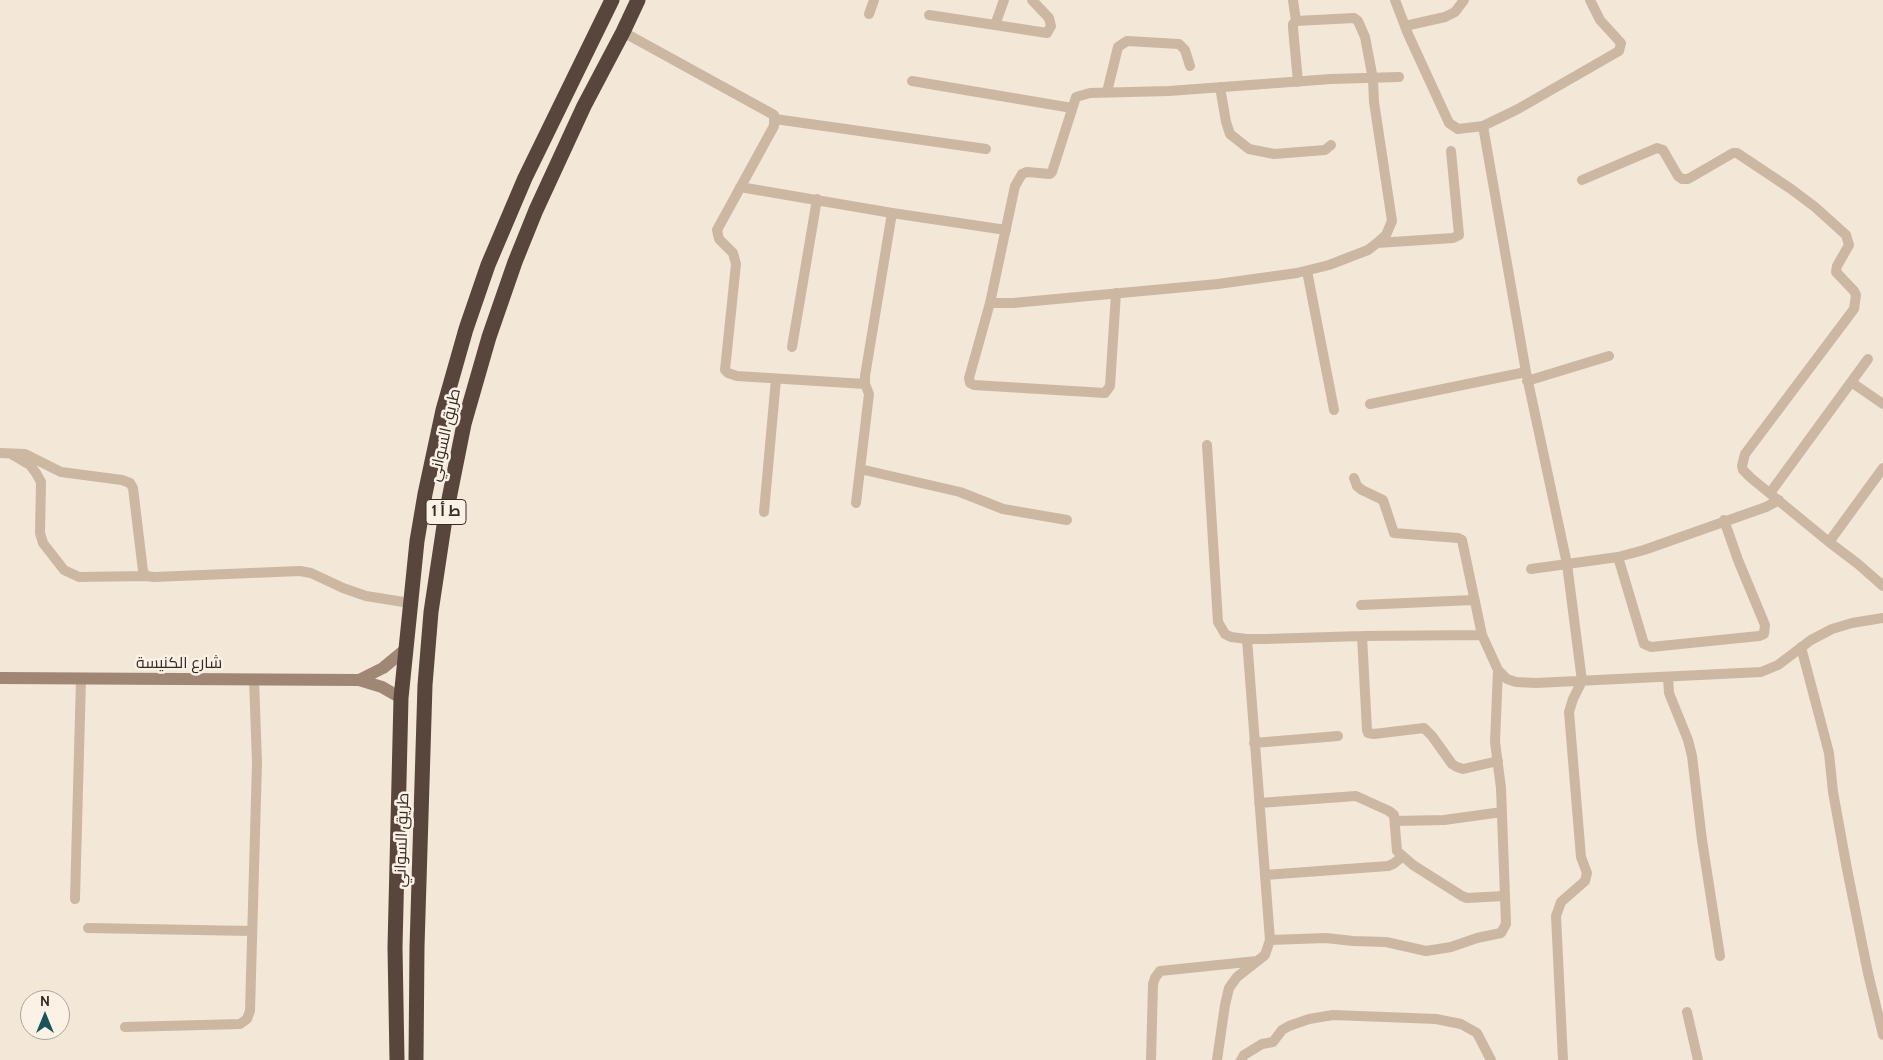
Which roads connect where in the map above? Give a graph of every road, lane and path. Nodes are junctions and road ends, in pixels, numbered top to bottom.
1 (612, 0) edge
2 (638, 0) edge
3 (874, 0) edge
4 (1004, 0) edge
5 (1032, 0) edge
6 (1293, 0) edge
7 (1395, 0) edge
8 (1464, 0) edge
9 (1590, 0) edge
10 (869, 14) dead end
11 (929, 15) dead end
12 (1296, 21) junction
13 (995, 25) junction
14 (1405, 26) junction
15 (623, 32) junction
16 (1190, 66) dead end
17 (1400, 77) dead end
18 (1373, 79) junction
19 (912, 81) dead end
20 (1298, 82) junction
21 (1220, 87) junction
22 (1107, 92) junction
23 (1072, 108) junction
24 (775, 119) junction
25 (1483, 126) junction
26 (1331, 145) dead end
27 (986, 149) dead end
28 (1451, 151) dead end
29 (1582, 180) dead end
30 (740, 187) junction
31 (817, 199) junction
32 (892, 213) junction
33 (1006, 230) junction
34 (1377, 243) junction
35 (1307, 271) junction
36 (1116, 293) junction
37 (990, 303) junction
38 (792, 347) dead end
39 (1608, 356) dead end
40 (1868, 360) dead end
41 (1527, 376) junction
42 (776, 379) junction
43 (1851, 382) junction
44 (865, 384) junction
45 (1370, 404) dead end
46 (1883, 404) edge
47 (1334, 410) dead end
48 (1207, 445) dead end
49 (4, 453) edge
50 (860, 468) junction
51 (1883, 468) edge
52 (1354, 478) dead end
53 (1770, 493) junction
54 (1779, 500) junction
55 (856, 504) dead end
56 (764, 512) dead end
57 (1067, 520) dead end
58 (1724, 520) junction
59 (1828, 542) junction
60 (1618, 557) junction
61 (1567, 564) junction
62 (1531, 568) dead end
63 (146, 576) junction
64 (1883, 586) edge
65 (1473, 600) junction
66 (410, 603) junction
67 (1360, 605) dead end
68 (1883, 618) edge
69 (1482, 635) junction
70 (1362, 636) junction
71 (1247, 639) junction
72 (1801, 647) junction
73 (406, 649) junction
74 (1498, 670) junction
75 (1668, 677) junction
76 (0, 678) edge
77 (81, 679) junction
78 (254, 679) junction
79 (359, 680) junction
80 (1582, 681) junction
81 (402, 698) junction
82 (1338, 736) dead end
83 (1254, 743) junction
84 (1498, 761) junction
85 (1259, 803) junction
86 (1502, 812) junction
87 (1395, 821) junction
88 (1402, 857) junction
89 (1265, 875) junction
90 (1504, 896) junction
91 (75, 899) dead end
92 (88, 928) dead end
93 (252, 931) junction
94 (1270, 940) junction
95 (1720, 956) dead end
96 (1258, 961) junction
97 (1687, 1012) dead end
98 (1880, 1015) edge
99 (126, 1027) dead end
100 (1883, 1035) edge
101 (397, 1060) edge
102 (416, 1060) edge
103 (1151, 1060) edge
104 (1217, 1060) edge
105 (1241, 1060) edge
106 (1491, 1060) edge
107 (1564, 1060) edge
108 (1698, 1060) edge

1 - 66 highway, طريق السواني / ط أ 1
2 - 15 highway, طريق السواني / ط أ 1
3 - 10 street
4 - 13 street
5 - 13 street
6 - 12 street
7 - 14 street
8 - 14 street
9 - 25 street
11 - 13 street
12 - 18 street
12 - 20 street
14 - 25 street
15 - 24 street
15 - 102 highway, طريق السواني / ط أ 1
16 - 22 street
17 - 18 street
18 - 20 street
18 - 34 street
19 - 23 street
20 - 21 street
21 - 22 street
21 - 26 street
22 - 23 street
23 - 33 street
24 - 27 street
24 - 30 street
25 - 41 street
28 - 34 street
29 - 53 street
30 - 31 street
30 - 42 street
31 - 32 street
31 - 38 street
32 - 33 street
32 - 44 street
33 - 37 street
34 - 35 street
35 - 36 street
35 - 47 street
36 - 37 street
36 - 37 street
39 - 41 street
40 - 43 street
41 - 45 street
41 - 61 street
42 - 44 street
42 - 56 street
43 - 46 street
43 - 53 street
44 - 50 street
48 - 71 street
49 - 63 street
49 - 63 street
50 - 55 street
50 - 57 street
51 - 59 street
52 - 65 street
53 - 54 street
54 - 58 street
54 - 59 street
58 - 60 street
58 - 60 street
59 - 64 street
60 - 61 street
61 - 62 street
61 - 80 street
63 - 66 street
65 - 67 street
65 - 69 street
66 - 73 highway, طريق السواني / ط أ 1
68 - 72 street
69 - 70 street
69 - 74 street
70 - 71 street
70 - 84 street
71 - 83 street
72 - 75 street
72 - 98 street
73 - 79 main road, شارع الكنيسة
73 - 81 highway, طريق السواني / ط أ 1
74 - 80 street
74 - 84 street
75 - 80 street
75 - 95 street
76 - 77 main road, شارع الكنيسة
77 - 78 main road, شارع الكنيسة
77 - 91 street
78 - 79 main road, شارع الكنيسة
78 - 93 street
79 - 81 main road, شارع الكنيسة
80 - 107 street
81 - 101 highway, طريق السواني / ط أ 1
82 - 83 street
83 - 85 street
84 - 86 street
85 - 87 street
85 - 89 street
86 - 87 street
86 - 90 street
87 - 88 street
88 - 89 street
88 - 90 street
89 - 94 street
90 - 94 street
92 - 93 street
93 - 99 street
94 - 96 street
96 - 103 street
96 - 104 street
97 - 108 street
98 - 100 street
105 - 106 street

